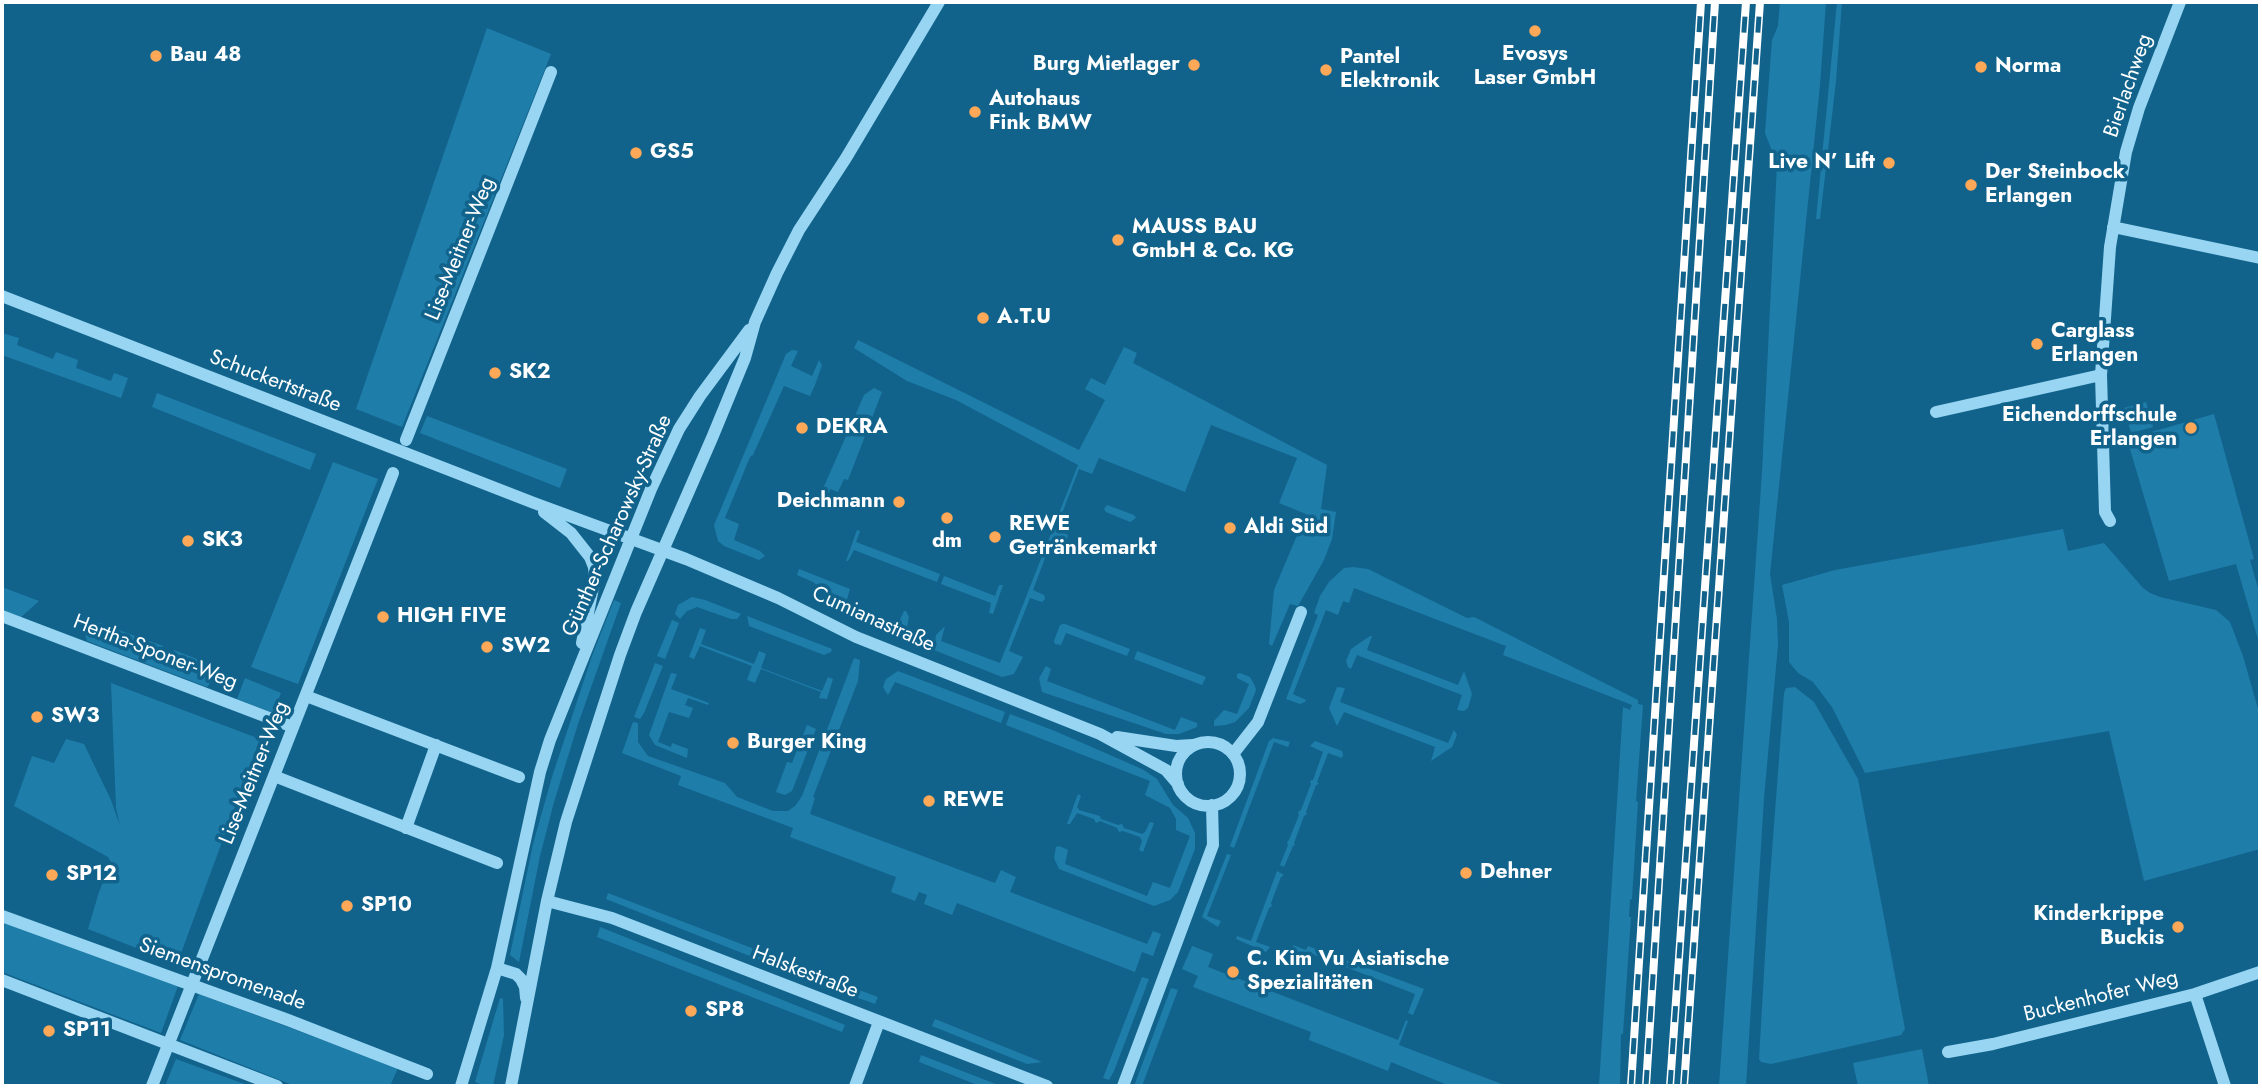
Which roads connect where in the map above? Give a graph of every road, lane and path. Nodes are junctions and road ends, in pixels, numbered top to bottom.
1 (939, 2) edge
2 (2180, 2) edge
3 (551, 72) dead end
4 (2113, 227) junction
5 (2260, 258) edge
6 (2, 296) edge
7 (755, 322) junction
8 (2101, 375) junction
9 (1936, 412) dead end
10 (406, 440) dead end
11 (393, 473) dead end
12 (534, 503) junction
13 (2110, 521) dead end
14 (632, 538) junction
15 (662, 550) junction
16 (1301, 612) dead end
17 (2, 616) edge
18 (579, 664) junction
19 (306, 696) junction
20 (293, 727) junction
21 (1100, 734) junction
22 (1197, 744) junction
23 (436, 745) junction
24 (1233, 754) junction
25 (274, 776) junction
26 (519, 777) dead end
27 (1178, 784) junction
28 (1212, 805) junction
29 (406, 828) junction
30 (497, 863) dead end
31 (547, 901) junction
32 (2, 916) edge
33 (497, 968) junction
34 (2260, 972) edge
35 (2, 980) edge
36 (192, 986) junction
37 (2195, 995) junction
38 (527, 1009) junction
39 (879, 1022) junction
40 (169, 1044) junction
41 (1948, 1052) dead end
42 (427, 1074) dead end
43 (152, 1086) edge
44 (277, 1086) edge
45 (461, 1086) edge
46 (511, 1086) edge
47 (855, 1086) edge
48 (1047, 1086) edge
49 (1123, 1086) edge
50 (2225, 1086) edge

1 - 7 street, Günther-Scharowsky-Straße
2 - 4 street, Bierlachweg
3 - 10 street, Lise-Meitner-Weg
4 - 5 street
4 - 8 street, Bierlachweg
6 - 12 street, Schuckertstraße
7 - 14 street, Günther-Scharowsky-Straße
7 - 15 street, Günther-Scharowsky-Straße
8 - 9 street
8 - 13 street, Bierlachweg
11 - 19 street, Lise-Meitner-Weg
12 - 14 street, Schuckertstraße
12 - 18 street, Schuckertstraße
14 - 15 street, Cumianastraße
14 - 18 street, Günther-Scharowsky-Straße
15 - 21 street, Cumianastraße
15 - 31 street, Günther-Scharowsky-Straße
16 - 24 street
17 - 20 street, Hertha-Sponer-Weg
18 - 33 street, Günther-Scharowsky-Straße
19 - 20 street, Lise-Meitner-Weg
19 - 23 street
20 - 25 street, Lise-Meitner-Weg
21 - 22 street, Cumianastraße
21 - 27 street, Cumianastraße
22 - 24 street, Cumianastraße
22 - 27 street
23 - 26 street
23 - 29 street
24 - 28 street
25 - 29 street
25 - 36 street, Lise-Meitner-Weg
27 - 28 street, Cumianastraße
28 - 49 street
29 - 30 street
31 - 38 street, Günther-Scharowsky-Straße
31 - 39 street, Halskestraße
32 - 36 street, Siemenspromenade
33 - 38 street
33 - 45 street, Günther-Scharowsky-Straße
34 - 37 street, Buckenhofer Weg
35 - 40 street
36 - 40 street, Lise-Meitner-Weg
36 - 42 street, Siemenspromenade
37 - 41 street, Buckenhofer Weg
37 - 50 street
38 - 46 street, Günther-Scharowsky-Straße
39 - 47 street
39 - 48 street, Halskestraße
40 - 43 street, Lise-Meitner-Weg
40 - 44 street

